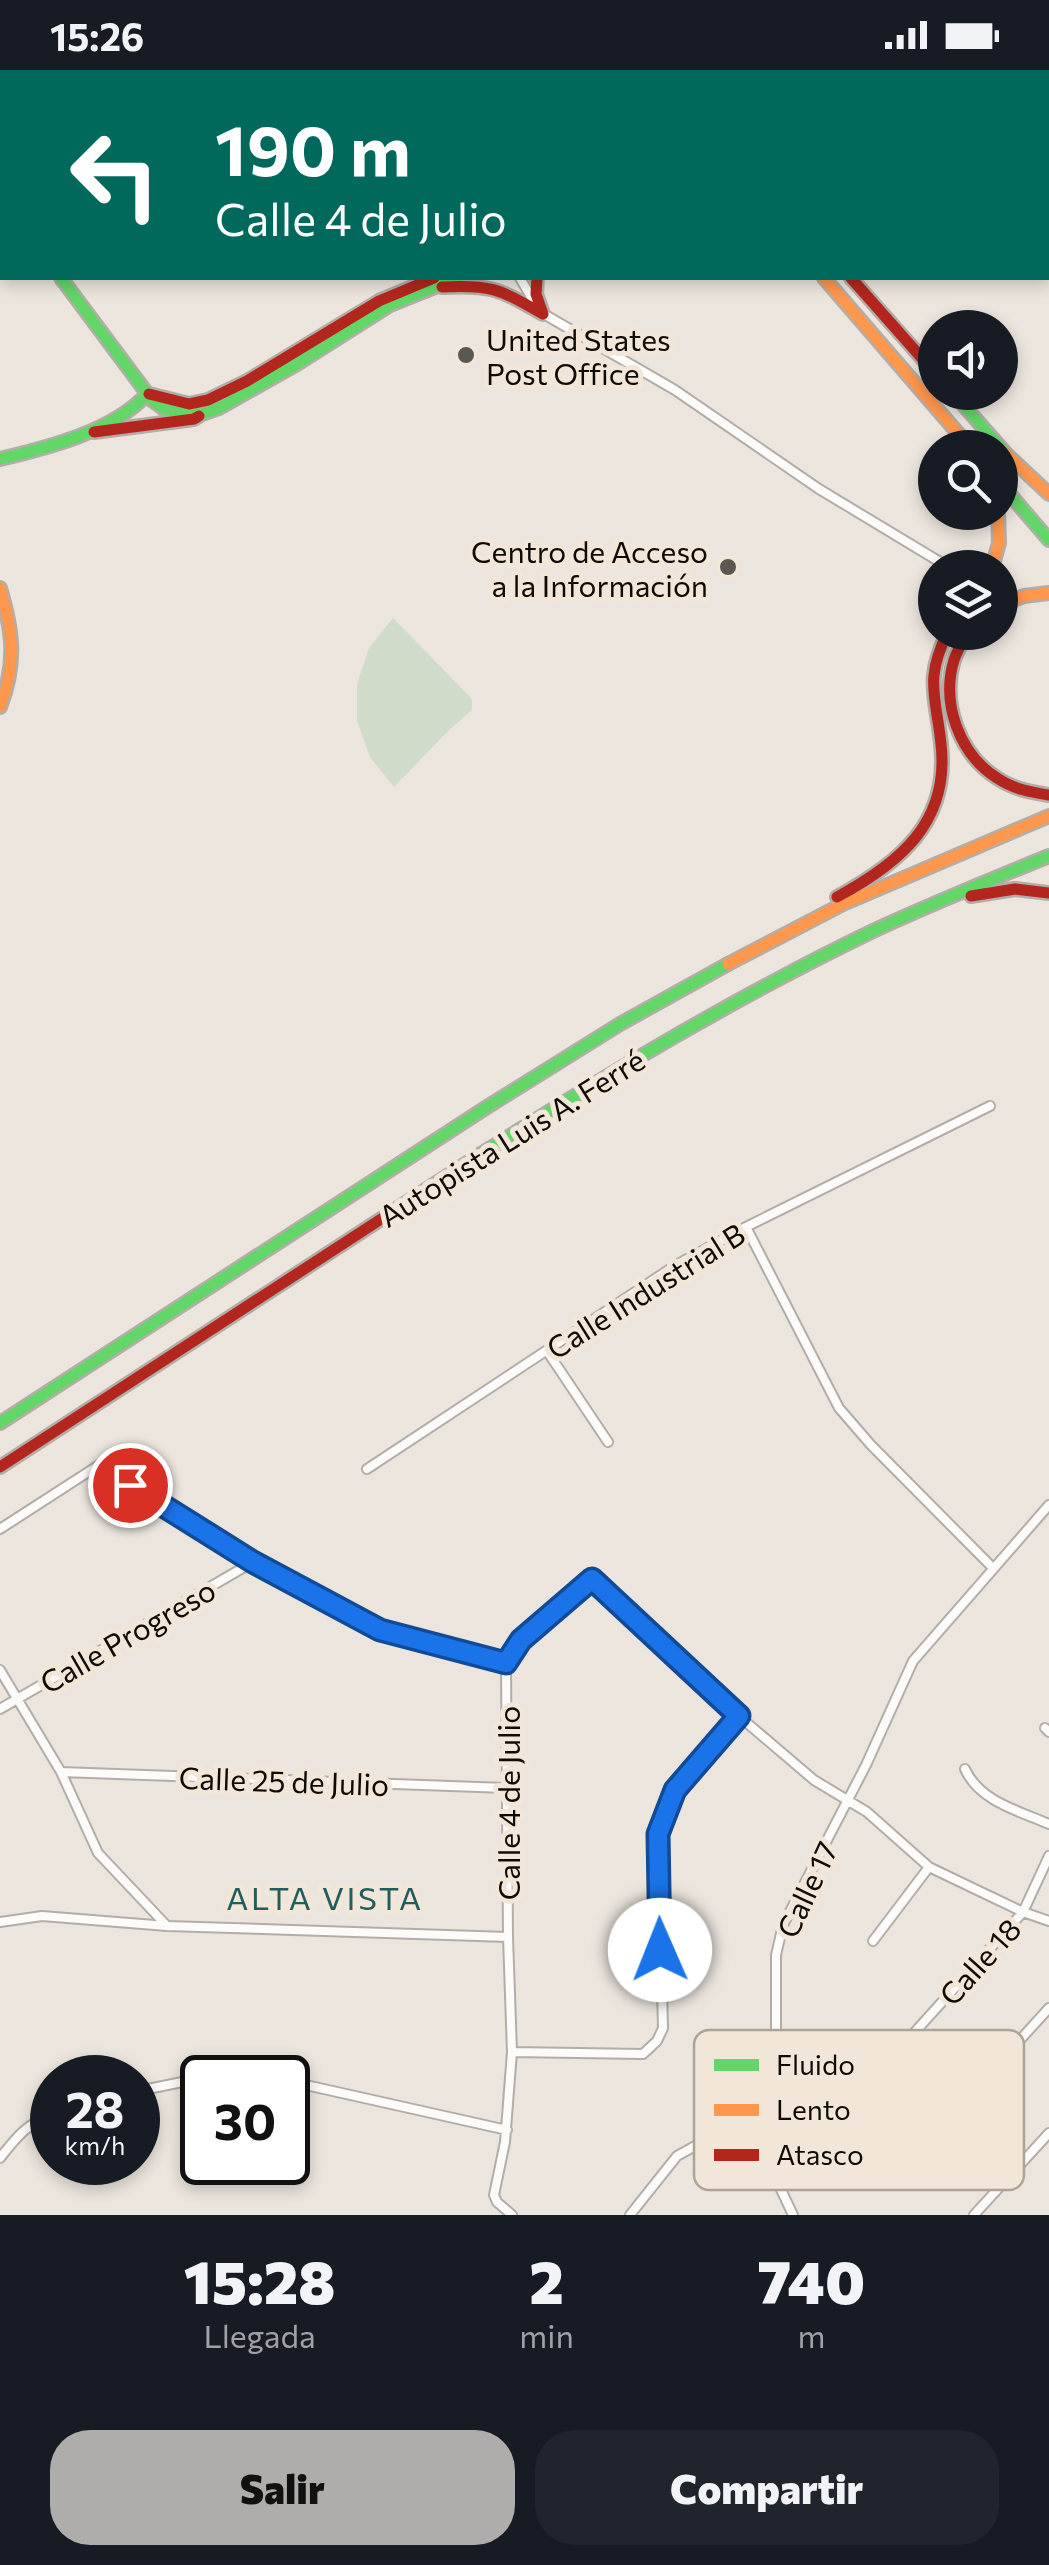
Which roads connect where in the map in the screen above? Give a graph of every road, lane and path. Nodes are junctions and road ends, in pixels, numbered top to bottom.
1 (62, 280) edge
2 (521, 280) edge
3 (537, 280) edge
4 (826, 280) edge
5 (854, 280) edge
6 (436, 282) edge
7 (543, 314) junction
8 (918, 354) edge
9 (147, 394) junction
10 (968, 410) edge
11 (202, 414) junction
12 (954, 430) edge
13 (985, 430) edge
14 (85, 432) junction
15 (0, 462) edge
16 (1018, 465) edge
17 (1018, 468) edge
18 (1049, 494) edge
19 (1049, 503) edge
20 (1018, 504) edge
21 (1049, 540) edge
22 (920, 550) edge
23 (0, 588) edge
24 (1049, 593) edge
25 (1018, 597) edge
26 (940, 650) edge
27 (957, 650) edge
28 (0, 707) edge
29 (1049, 795) edge
30 (1049, 816) edge
31 (1049, 856) edge
32 (1049, 894) edge
33 (780, 936) junction
34 (855, 940) junction
35 (990, 1106) dead end
36 (746, 1227) junction
37 (547, 1350) junction
38 (0, 1423) edge
39 (608, 1442) dead end
40 (0, 1467) edge
41 (367, 1469) dead end
42 (1049, 1505) edge
43 (0, 1529) edge
44 (253, 1562) junction
45 (993, 1568) junction
46 (506, 1663) junction
47 (0, 1670) edge
48 (17, 1700) junction
49 (0, 1708) edge
50 (739, 1716) junction
51 (965, 1769) dead end
52 (61, 1772) junction
53 (506, 1788) junction
54 (848, 1802) junction
55 (1049, 1824) edge
56 (1049, 1856) edge
57 (928, 1867) junction
58 (1023, 1912) junction
59 (1049, 1921) edge
60 (0, 1922) edge
61 (167, 1926) junction
62 (508, 1937) junction
63 (873, 1941) dead end
64 (1049, 2008) edge
65 (777, 2030) edge
66 (916, 2030) edge
67 (1024, 2035) edge
68 (512, 2052) junction
69 (310, 2086) edge
70 (30, 2126) edge
71 (507, 2130) junction
72 (1049, 2133) edge
73 (694, 2147) edge
74 (0, 2158) edge
75 (1024, 2160) edge
76 (781, 2190) edge
77 (997, 2190) edge
78 (637, 2205) junction
79 (512, 2215) edge
80 (630, 2215) edge
81 (648, 2215) edge
82 (793, 2215) edge
83 (974, 2215) edge

1 - 9 main road
2 - 7 street
3 - 7 main road
4 - 12 main road
5 - 8 main road
6 - 7 main road
6 - 9 main road
6 - 11 main road
7 - 22 street
9 - 11 main road
9 - 14 main road
10 - 13 main road
11 - 14 main road
14 - 15 main road
16 - 18 main road
17 - 19 main road
20 - 21 main road
23 - 28 main road
24 - 25 main road
26 - 33 main road
27 - 29 main road
30 - 33 main road, Autopista Luis A. Ferré
31 - 34 main road, Autopista Luis A. Ferré
32 - 34 main road
33 - 38 main road, Autopista Luis A. Ferré
34 - 40 main road, Autopista Luis A. Ferré
35 - 36 street, Calle Industrial B
36 - 37 street, Calle Industrial B
36 - 45 street
37 - 39 street
37 - 41 street, Calle Industrial B
42 - 45 street, Calle 17
43 - 44 street
44 - 46 street
44 - 48 street, Calle Progreso
45 - 54 street, Calle 17
46 - 50 street, Calle 4 de Julio
46 - 53 street, Calle 4 de Julio
47 - 48 street
48 - 49 street, Calle Progreso
48 - 52 street
50 - 54 street, Calle 4 de Julio
50 - 68 street
51 - 55 street
52 - 53 street, Calle 25 de Julio
52 - 61 street
53 - 62 street, Calle 4 de Julio
54 - 57 street, Calle 4 de Julio
54 - 65 street, Calle 17
56 - 58 street, Calle 18
57 - 58 street, Calle 4 de Julio
57 - 63 street
58 - 59 street, Calle 4 de Julio
58 - 66 street, Calle 18
60 - 61 street
61 - 62 street
62 - 68 street, Calle 4 de Julio
64 - 67 street
68 - 71 street, Calle 4 de Julio
69 - 71 street
70 - 74 street
71 - 79 street, Calle 4 de Julio
72 - 75 street
73 - 78 street
76 - 82 street, Calle 17
77 - 83 street
78 - 80 street
78 - 81 street

